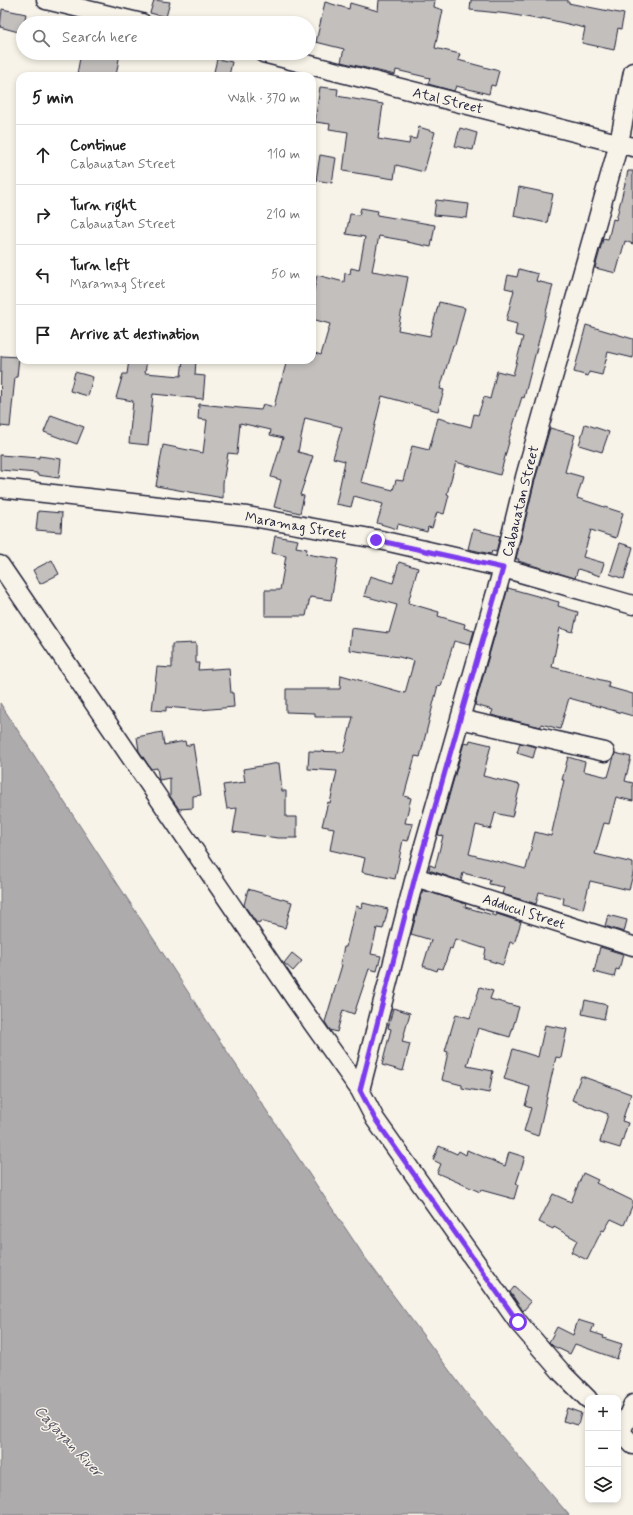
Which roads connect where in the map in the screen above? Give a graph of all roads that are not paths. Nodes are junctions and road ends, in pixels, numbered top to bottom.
1 (46, 0) edge
2 (113, 16) edge
3 (291, 60) edge
4 (633, 72) edge
5 (626, 145) edge
6 (0, 488) edge
7 (0, 565) edge
8 (503, 568) junction
9 (633, 605) edge
10 (460, 718) junction
11 (605, 752) dead end
12 (415, 877) junction
13 (633, 946) edge
14 (360, 1090) junction
15 (585, 1396) edge
16 (633, 1404) edge
17 (621, 1427) edge
18 (621, 1433) edge
19 (633, 1445) edge

1 - 2 street
3 - 5 street, Atal Street
4 - 5 street, Cabauatan Street
5 - 8 street, Cabauatan Street
6 - 8 street, Maramag Street
7 - 14 street
8 - 9 street, Maramag Street
8 - 10 street, Cabauatan Street
10 - 11 street
10 - 12 street, Cabauatan Street
12 - 13 street, Adducul Street
12 - 14 street, Cabauatan Street
14 - 15 street
16 - 17 street
18 - 19 street

